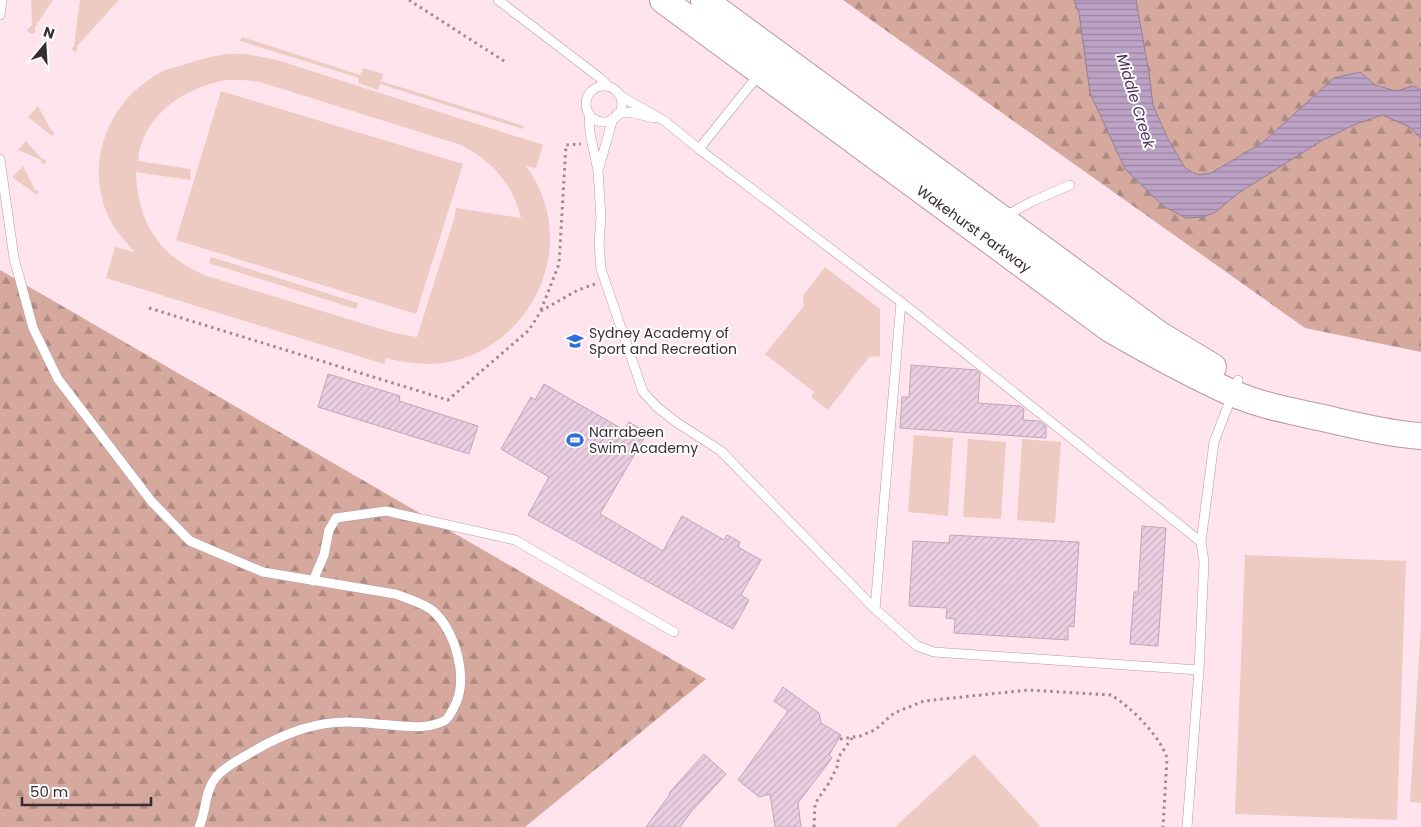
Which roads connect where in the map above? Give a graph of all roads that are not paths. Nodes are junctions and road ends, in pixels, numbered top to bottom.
1 (2, 0) edge
2 (498, 0) edge
3 (662, 0) edge
4 (704, 0) edge
5 (0, 15) edge
6 (761, 73) junction
7 (608, 86) junction
8 (619, 95) junction
9 (589, 114) junction
10 (615, 116) junction
11 (666, 122) junction
12 (699, 149) junction
13 (0, 159) edge
14 (598, 171) junction
15 (1070, 185) dead end
16 (1001, 219) junction
17 (902, 302) junction
18 (1236, 387) junction
19 (1421, 436) edge
20 (1201, 542) junction
21 (313, 581) junction
22 (875, 609) junction
23 (674, 632) dead end
24 (1199, 670) junction
25 (199, 827) edge
26 (1187, 827) edge

1 - 5 lane
2 - 7 lane
3 - 6 main road, Wakehurst Parkway
4 - 16 main road, Wakehurst Parkway
6 - 12 lane
6 - 18 main road, Wakehurst Parkway
7 - 8 lane
7 - 9 lane
8 - 10 lane
8 - 11 lane
9 - 10 lane
9 - 14 lane
10 - 11 lane
10 - 14 lane
11 - 12 lane
12 - 17 lane
13 - 21 lane
14 - 22 lane
15 - 16 lane
16 - 18 main road, Wakehurst Parkway
17 - 20 lane
17 - 22 lane
18 - 19 main road, Wakehurst Parkway
18 - 20 lane
20 - 24 lane
21 - 23 lane
21 - 25 lane
22 - 24 lane
24 - 26 lane

